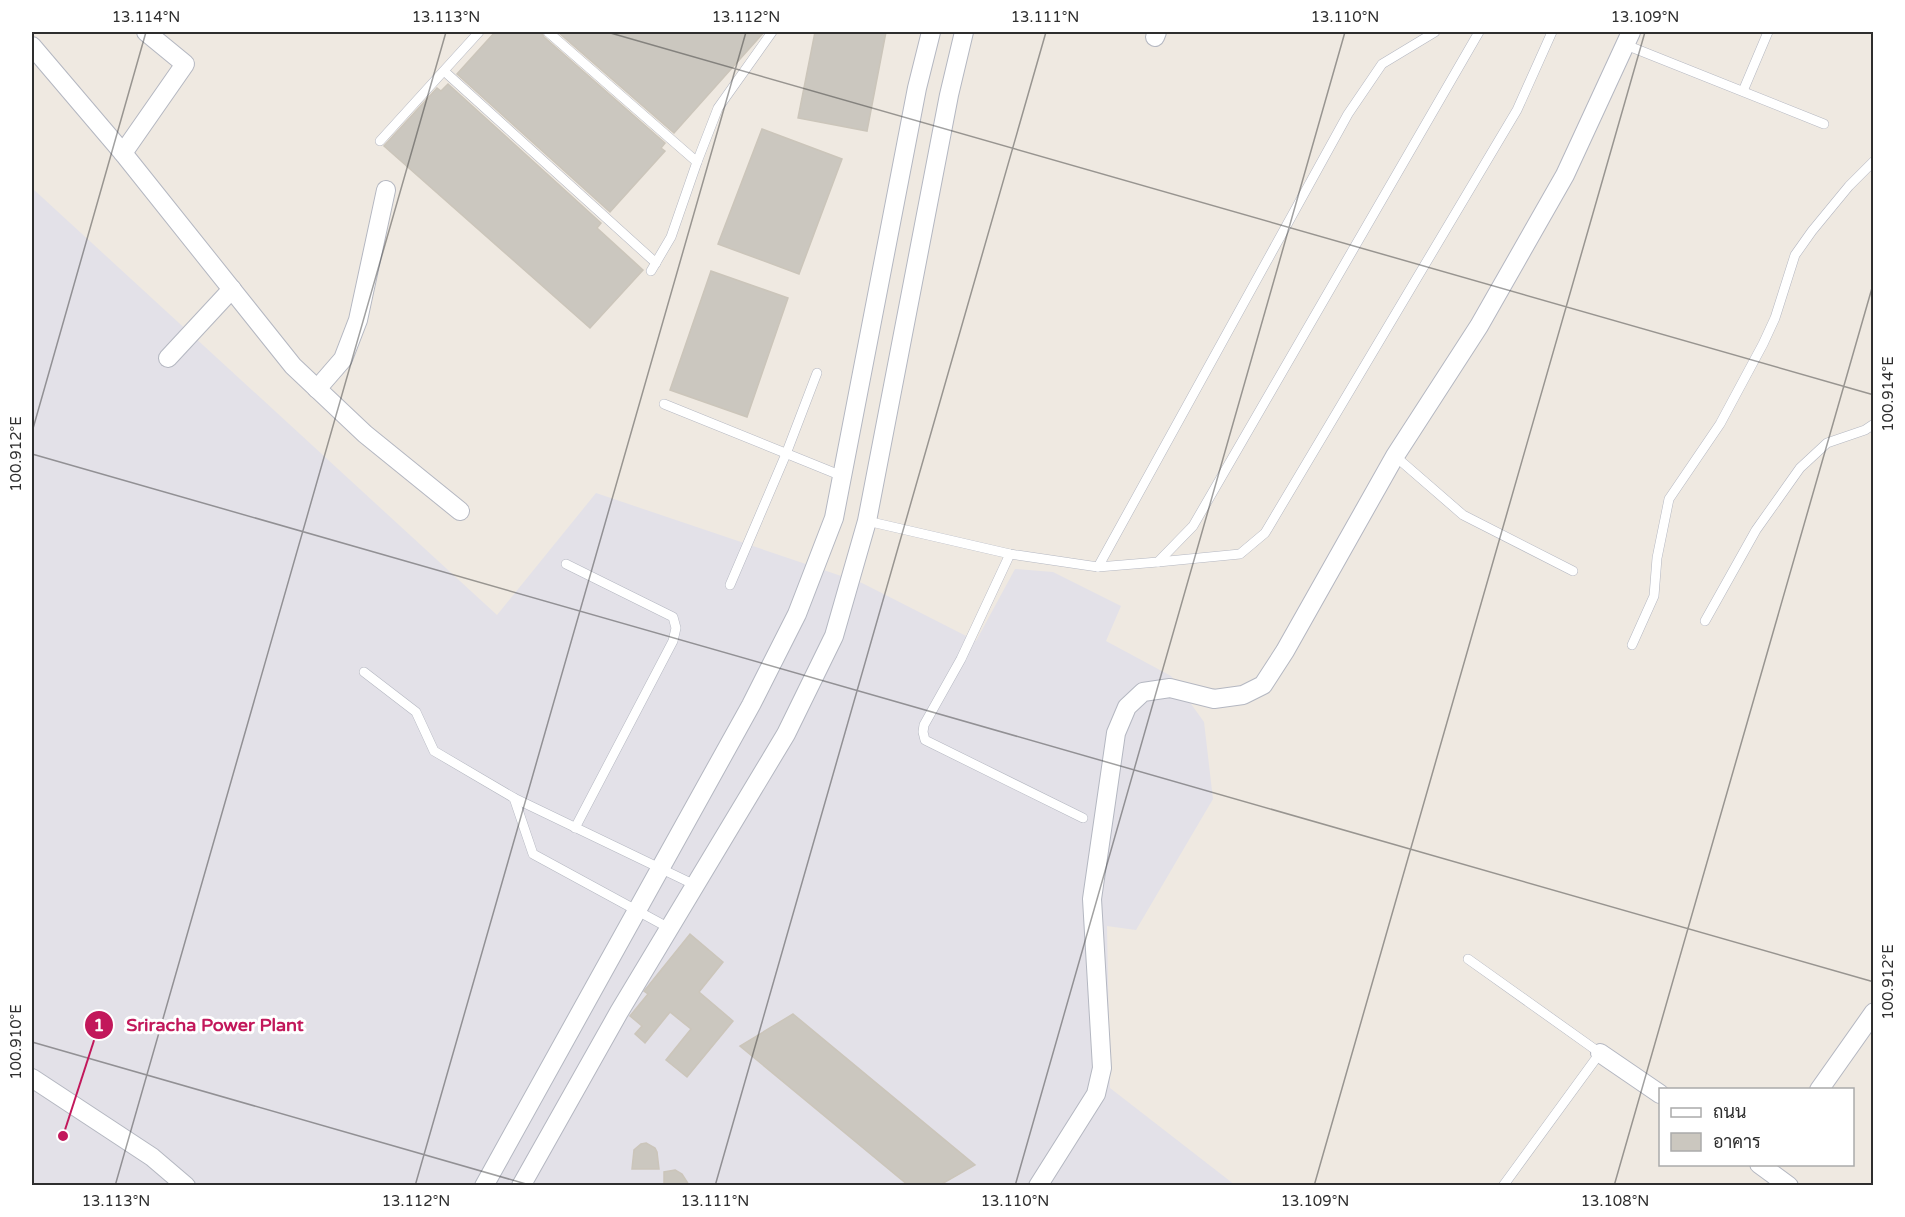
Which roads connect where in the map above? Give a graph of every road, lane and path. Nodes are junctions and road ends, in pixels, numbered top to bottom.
1 (146, 32) edge
2 (479, 32) edge
3 (548, 32) edge
4 (771, 32) edge
5 (932, 32) edge
6 (964, 32) edge
7 (1435, 32) edge
8 (1479, 32) edge
9 (1552, 32) edge
10 (1768, 32) edge
11 (1629, 38) edge
12 (34, 53) edge
13 (444, 71) junction
14 (1743, 92) junction
15 (1824, 124) dead end
16 (380, 141) dead end
17 (123, 153) junction
18 (1874, 161) edge
19 (697, 162) junction
20 (386, 189) dead end
21 (232, 289) junction
22 (168, 358) dead end
23 (816, 373) dead end
24 (317, 389) junction
25 (664, 404) dead end
26 (1874, 424) edge
27 (786, 454) junction
28 (1395, 456) junction
29 (842, 476) junction
30 (460, 511) dead end
31 (867, 521) junction
32 (1010, 554) junction
33 (1158, 562) junction
34 (566, 564) dead end
35 (1098, 567) junction
36 (1573, 571) dead end
37 (730, 585) dead end
38 (1705, 621) dead end
39 (1632, 645) dead end
40 (364, 672) dead end
41 (514, 798) junction
42 (1083, 818) dead end
43 (575, 828) junction
44 (661, 868) junction
45 (695, 885) junction
46 (638, 911) junction
47 (669, 928) junction
48 (1468, 958) dead end
49 (1874, 1012) edge
50 (1600, 1053) junction
51 (32, 1078) edge
52 (1820, 1088) edge
53 (1659, 1093) edge
54 (1763, 1166) edge
55 (186, 1185) edge
56 (483, 1185) edge
57 (521, 1185) edge
58 (1038, 1185) edge
59 (1503, 1185) edge
60 (1789, 1185) edge

1 - 17 street
2 - 13 lane
3 - 19 lane
4 - 19 lane
5 - 29 street
6 - 31 street
7 - 35 lane
8 - 33 lane
9 - 33 lane
10 - 14 lane
11 - 14 lane
11 - 28 street
12 - 17 street
13 - 16 lane
13 - 19 lane
14 - 15 lane
17 - 21 street
18 - 39 lane
20 - 24 street
21 - 22 street
21 - 24 street
23 - 27 lane
24 - 30 street
25 - 27 lane
26 - 38 lane
27 - 29 lane
27 - 37 lane
28 - 36 lane
28 - 58 street
29 - 44 street
31 - 32 lane
31 - 45 street
32 - 35 lane
32 - 42 lane
33 - 35 lane
34 - 43 lane
40 - 41 lane
41 - 43 lane
41 - 46 lane
43 - 44 lane
44 - 45 lane
44 - 46 street
45 - 47 street
46 - 47 lane
46 - 56 street
47 - 57 street
48 - 50 lane
49 - 52 street
50 - 53 street
50 - 59 lane
51 - 55 street
54 - 60 street

